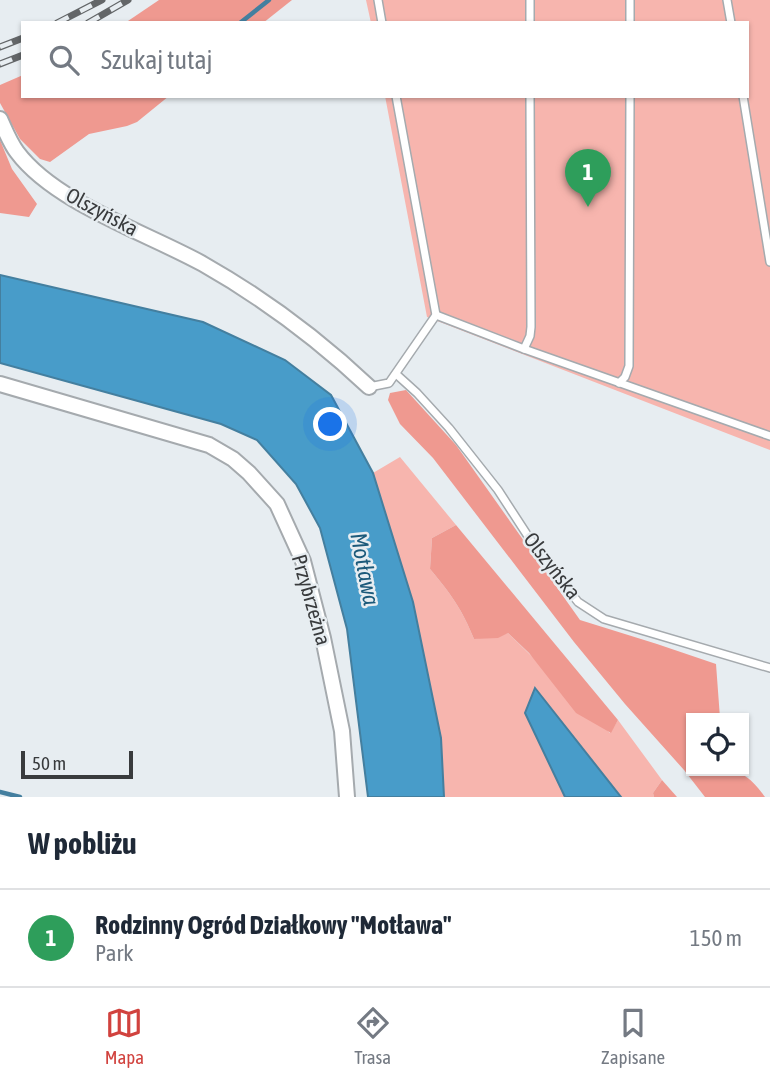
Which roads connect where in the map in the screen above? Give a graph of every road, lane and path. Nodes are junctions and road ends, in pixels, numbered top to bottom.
1 (378, 0) edge
2 (530, 0) edge
3 (630, 0) edge
4 (727, 0) edge
5 (382, 21) edge
6 (530, 21) edge
7 (631, 21) edge
8 (731, 21) edge
9 (396, 98) edge
10 (530, 98) edge
11 (630, 98) edge
12 (743, 98) edge
13 (0, 119) edge
14 (770, 262) edge
15 (435, 318) junction
16 (524, 349) junction
17 (396, 374) junction
18 (620, 383) junction
19 (0, 384) edge
20 (369, 387) joint
21 (770, 436) edge
22 (770, 668) edge
23 (347, 797) edge

1 - 5 lane
2 - 6 lane
3 - 7 lane
4 - 8 lane
9 - 15 lane
10 - 16 lane
11 - 18 lane
12 - 14 lane
13 - 20 street, Olszyńska
15 - 16 lane
15 - 17 lane, Olszyńska
16 - 18 lane
17 - 20 lane, Olszyńska
17 - 22 lane, Olszyńska
18 - 21 lane
19 - 23 street, Przybrzeżna

